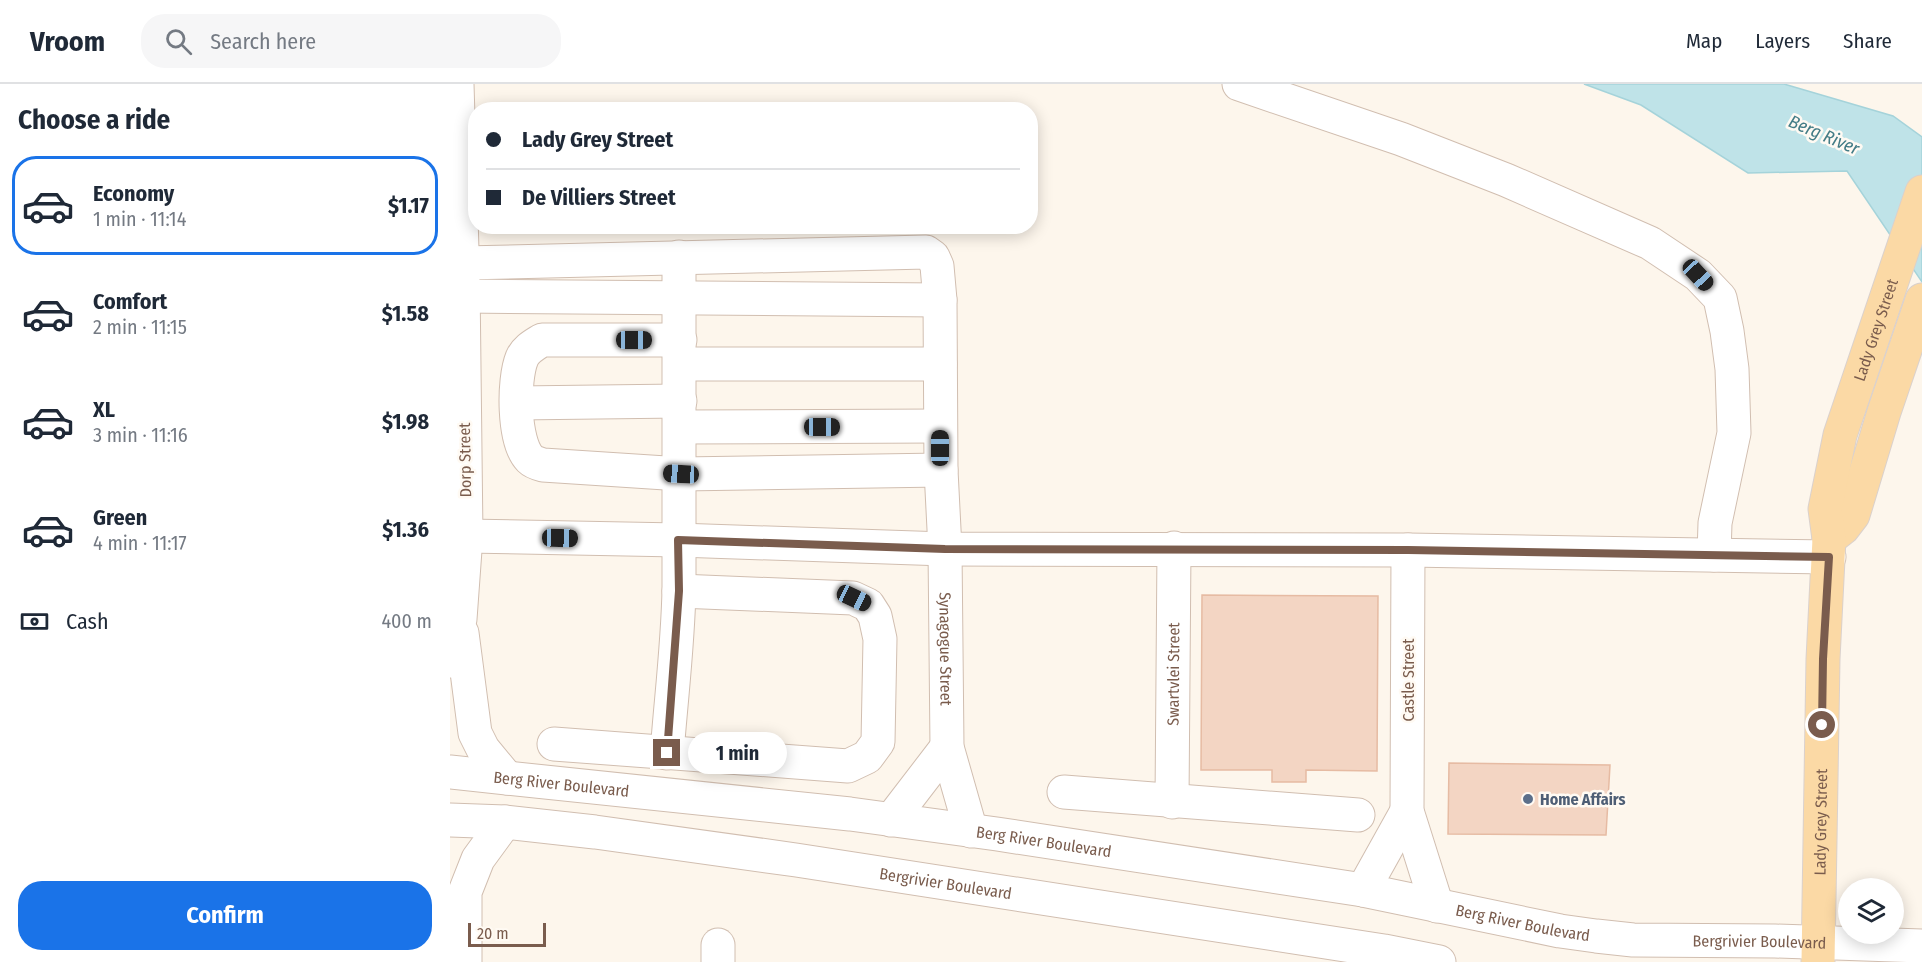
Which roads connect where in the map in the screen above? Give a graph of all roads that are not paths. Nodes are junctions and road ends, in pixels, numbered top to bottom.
1 (457, 84) edge
2 (1239, 84) edge
3 (1922, 192) edge
4 (679, 257) junction
5 (456, 279) edge
6 (679, 298) junction
7 (940, 300) junction
8 (1922, 300) edge
9 (680, 352) junction
10 (940, 364) junction
11 (517, 403) junction
12 (680, 414) junction
13 (940, 426) junction
14 (940, 470) junction
15 (681, 474) junction
16 (466, 537) junction
17 (678, 540) junction
18 (1174, 548) junction
19 (1829, 548) junction
20 (945, 549) junction
21 (1408, 550) junction
22 (1714, 555) junction
23 (679, 591) junction
24 (460, 619) junction
25 (450, 661) edge
26 (554, 744) dead end
27 (947, 747) junction
28 (667, 753) junction
29 (450, 772) edge
30 (507, 778) junction
31 (1064, 792) dead end
32 (450, 794) edge
33 (1172, 802) junction
34 (1407, 811) junction
35 (1358, 815) dead end
36 (891, 820) junction
37 (460, 821) edge
38 (505, 822) junction
39 (971, 831) junction
40 (457, 880) edge
41 (1362, 890) junction
42 (1437, 906) junction
43 (1633, 940) joint
44 (1922, 945) edge
45 (1818, 952) edge
46 (1385, 957) edge
47 (465, 962) edge
48 (1433, 962) edge

1 - 5 street, Dorp Street
2 - 22 street
3 - 19 main road, Lady Grey Street
4 - 5 street
4 - 6 street
4 - 7 street, Synagogue Street
5 - 6 street
5 - 16 street, Dorp Street
6 - 7 street
6 - 9 street
7 - 10 street, Synagogue Street
8 - 19 main road
9 - 10 street
9 - 11 street
9 - 12 street
10 - 13 street, Synagogue Street
11 - 12 street
11 - 15 street
12 - 13 street
12 - 15 street
13 - 14 street, Synagogue Street
14 - 15 street
14 - 20 street, Synagogue Street
15 - 17 street
16 - 17 street
16 - 24 street, Dorp Street
17 - 20 street
17 - 23 street
18 - 20 street
18 - 21 street
18 - 33 street, Swartvlei Street
19 - 22 street
19 - 45 main road, Lady Grey Street
20 - 27 street, Synagogue Street
21 - 22 street
21 - 34 street, Castle Street
23 - 28 street
23 - 28 street
24 - 25 street, Dorp Street
24 - 30 street, Dorp Street
26 - 28 street
27 - 36 street
27 - 39 street, Synagogue Street
29 - 30 street, Berg River Boulevard
30 - 36 street, Berg River Boulevard
31 - 33 street
32 - 37 street
33 - 35 street
34 - 41 street, Castle Street
34 - 42 street, Castle Street
36 - 39 street, Berg River Boulevard
37 - 38 street, Bergrivier Boulevard
38 - 40 street
38 - 46 street, Bergrivier Boulevard
39 - 41 street, Berg River Boulevard
40 - 47 street
41 - 42 street, Berg River Boulevard
42 - 43 street, Berg River Boulevard
43 - 45 street, Bergrivier Boulevard
44 - 45 street, Bergrivier Boulevard
46 - 48 street, Bergrivier Boulevard

